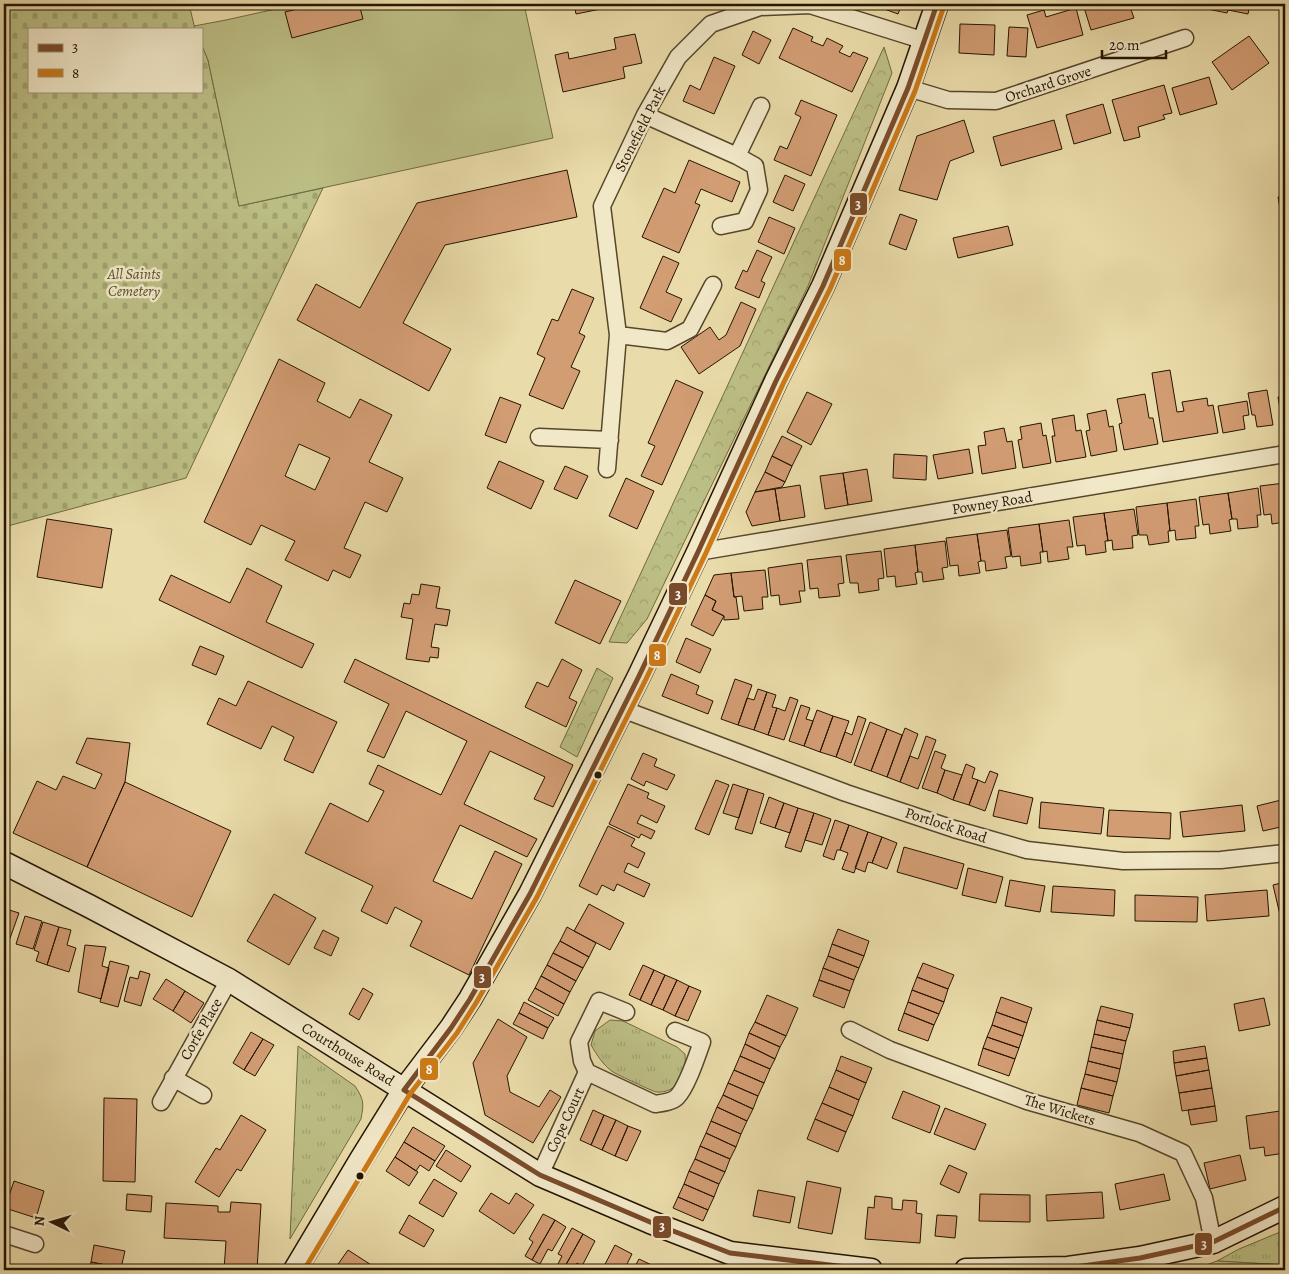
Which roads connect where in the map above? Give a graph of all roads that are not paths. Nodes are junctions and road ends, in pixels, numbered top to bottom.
1 (937, 4) edge
2 (1185, 38) dead end
3 (925, 41) junction
4 (908, 88) junction
5 (761, 106) dead end
6 (645, 115) junction
7 (737, 156) junction
8 (722, 226) dead end
9 (713, 285) dead end
10 (618, 335) junction
11 (539, 437) dead end
12 (610, 440) junction
13 (1285, 454) edge
14 (607, 469) dead end
15 (698, 552) junction
16 (622, 709) junction
17 (1285, 853) edge
18 (4, 863) edge
19 (229, 980) junction
20 (626, 1012) dead end
21 (850, 1030) dead end
22 (675, 1031) dead end
23 (587, 1072) junction
24 (173, 1078) junction
25 (404, 1090) junction
26 (203, 1096) dead end
27 (161, 1102) dead end
28 (540, 1175) junction
29 (1285, 1207) edge
30 (4, 1234) edge
31 (1213, 1242) junction
32 (34, 1244) dead end
33 (750, 1263) edge
34 (295, 1270) edge
35 (871, 1270) edge
36 (966, 1270) edge

1 - 3 street
2 - 4 street, Orchard Grove
3 - 4 street
3 - 6 street, Stonefield Park
4 - 15 street
5 - 7 street
6 - 7 street
6 - 10 street, Stonefield Park
7 - 8 street
9 - 10 street
10 - 12 street, Stonefield Park
11 - 12 street
12 - 14 street, Stonefield Park
13 - 15 street, Powney Road
15 - 16 street
16 - 17 street, Portlock Road
16 - 25 street
18 - 19 street, Courthouse Road
19 - 24 street, Corfe Place
19 - 25 street, Courthouse Road
20 - 23 street
21 - 31 street, The Wickets
22 - 23 street, Cope Court
23 - 28 street, Cope Court
24 - 26 street, Corfe Place
24 - 27 street, Corfe Place
25 - 28 street, Courthouse Road
25 - 34 street
28 - 33 street, Courthouse Road
29 - 31 street
30 - 32 street
31 - 36 street
33 - 35 street, Courthouse Road

